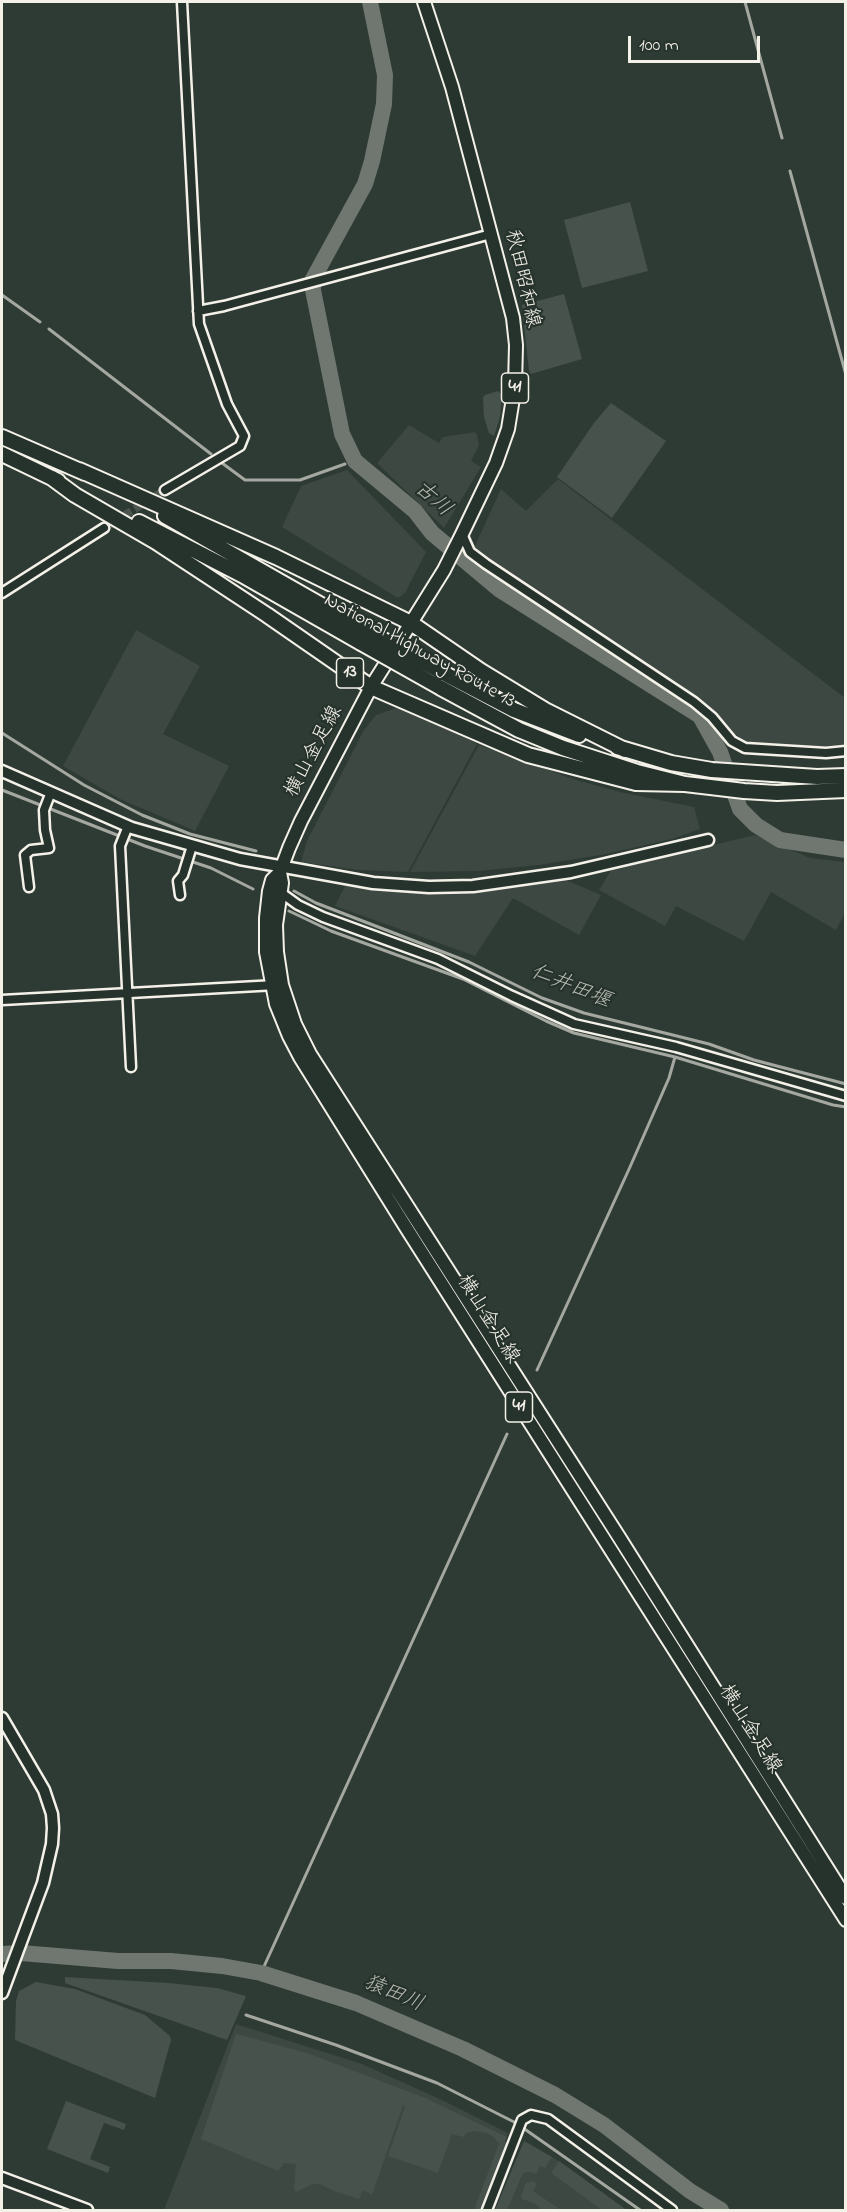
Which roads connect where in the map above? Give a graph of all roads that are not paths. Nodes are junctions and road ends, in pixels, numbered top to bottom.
1 (182, 2) edge
2 (424, 2) edge
3 (491, 234) junction
4 (198, 311) junction
5 (2, 437) edge
6 (2, 454) edge
7 (79, 470) junction
8 (52, 478) junction
9 (165, 490) tunnel mouth
10 (104, 528) tunnel mouth
11 (462, 534) junction
12 (2, 593) edge
13 (411, 623) junction
14 (364, 637) junction
15 (444, 682) junction
16 (371, 687) junction
17 (625, 750) junction
18 (846, 751) edge
19 (2, 771) edge
20 (846, 776) edge
21 (685, 784) junction
22 (846, 790) edge
23 (49, 796) junction
24 (124, 833) junction
25 (708, 840) dead end
26 (188, 855) junction
27 (281, 870) junction
28 (29, 887) dead end
29 (280, 892) junction
30 (180, 895) dead end
31 (277, 985) junction
32 (126, 993) junction
33 (2, 999) edge
34 (130, 1067) dead end
35 (846, 1096) edge
36 (2, 1718) edge
37 (846, 1898) edge
38 (846, 1920) edge
39 (2, 1993) edge
40 (2, 2178) edge
41 (87, 2211) edge
42 (487, 2211) edge
43 (672, 2211) edge

1 - 4 street
2 - 3 main road, 秋田昭和線 / 41
3 - 4 street
3 - 11 main road, 秋田昭和線 / 41
4 - 9 street
5 - 7 highway, National Highway Route 13 / 13
6 - 8 highway, National Highway Route 13 / 13
7 - 13 highway, 13
7 - 14 highway, National Highway Route 13 / 13
8 - 14 highway, National Highway Route 13 / 13
8 - 16 highway, 13
10 - 12 street
11 - 13 main road, 秋田昭和線 / 41
11 - 18 street
13 - 16 main road, 横山金足線 / 41
13 - 17 highway, 13
14 - 15 highway, National Highway Route 13 / 13, bridge
15 - 17 highway, National Highway Route 13 / 13
15 - 21 highway, National Highway Route 13 / 13
16 - 21 highway, 13
16 - 27 main road, 横山金足線 / 41
17 - 20 highway, National Highway Route 13 / 13
19 - 23 street
21 - 22 highway, National Highway Route 13 / 13
23 - 24 street
23 - 28 street
24 - 26 street
24 - 32 street
25 - 27 street
26 - 27 street
26 - 30 street
27 - 29 main road, 横山金足線 / 41
27 - 31 main road, 横山金足線 / 41
29 - 31 main road, 横山金足線 / 41
29 - 35 street
31 - 32 street
31 - 37 main road, 横山金足線 / 41
31 - 38 main road, 横山金足線 / 41
32 - 33 street
32 - 34 street
36 - 39 street
40 - 41 street
42 - 43 street

